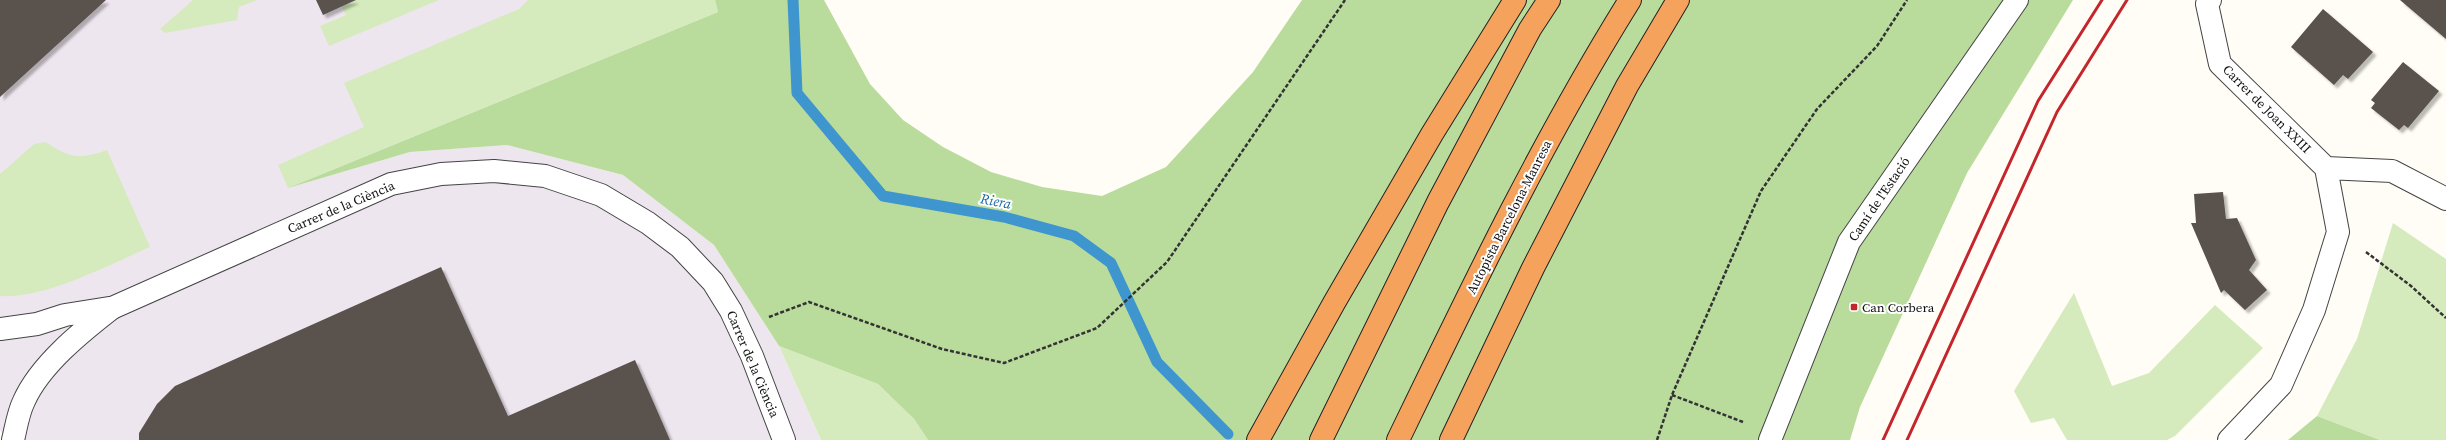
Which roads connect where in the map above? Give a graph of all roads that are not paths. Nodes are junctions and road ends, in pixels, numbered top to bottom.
1 (1515, 0) edge
2 (1549, 0) edge
3 (1630, 0) edge
4 (1678, 0) edge
5 (2017, 0) edge
6 (2210, 0) edge
7 (2326, 168) junction
8 (2446, 199) edge
9 (112, 308) junction
10 (0, 329) edge
11 (1776, 438) edge
12 (13, 440) edge
13 (784, 440) edge
14 (1258, 440) edge
15 (1321, 440) edge
16 (1398, 440) edge
17 (1452, 440) edge
18 (2229, 440) edge

1 - 14 highway
2 - 15 highway
3 - 16 highway, Autopista Barcelona-Manresa
4 - 17 highway
5 - 11 street, Camí de l'Estació
6 - 7 street, Carrer de Joan XXIII
7 - 8 street
7 - 18 street
9 - 10 street
9 - 12 street
9 - 13 street, Carrer de la Ciència

